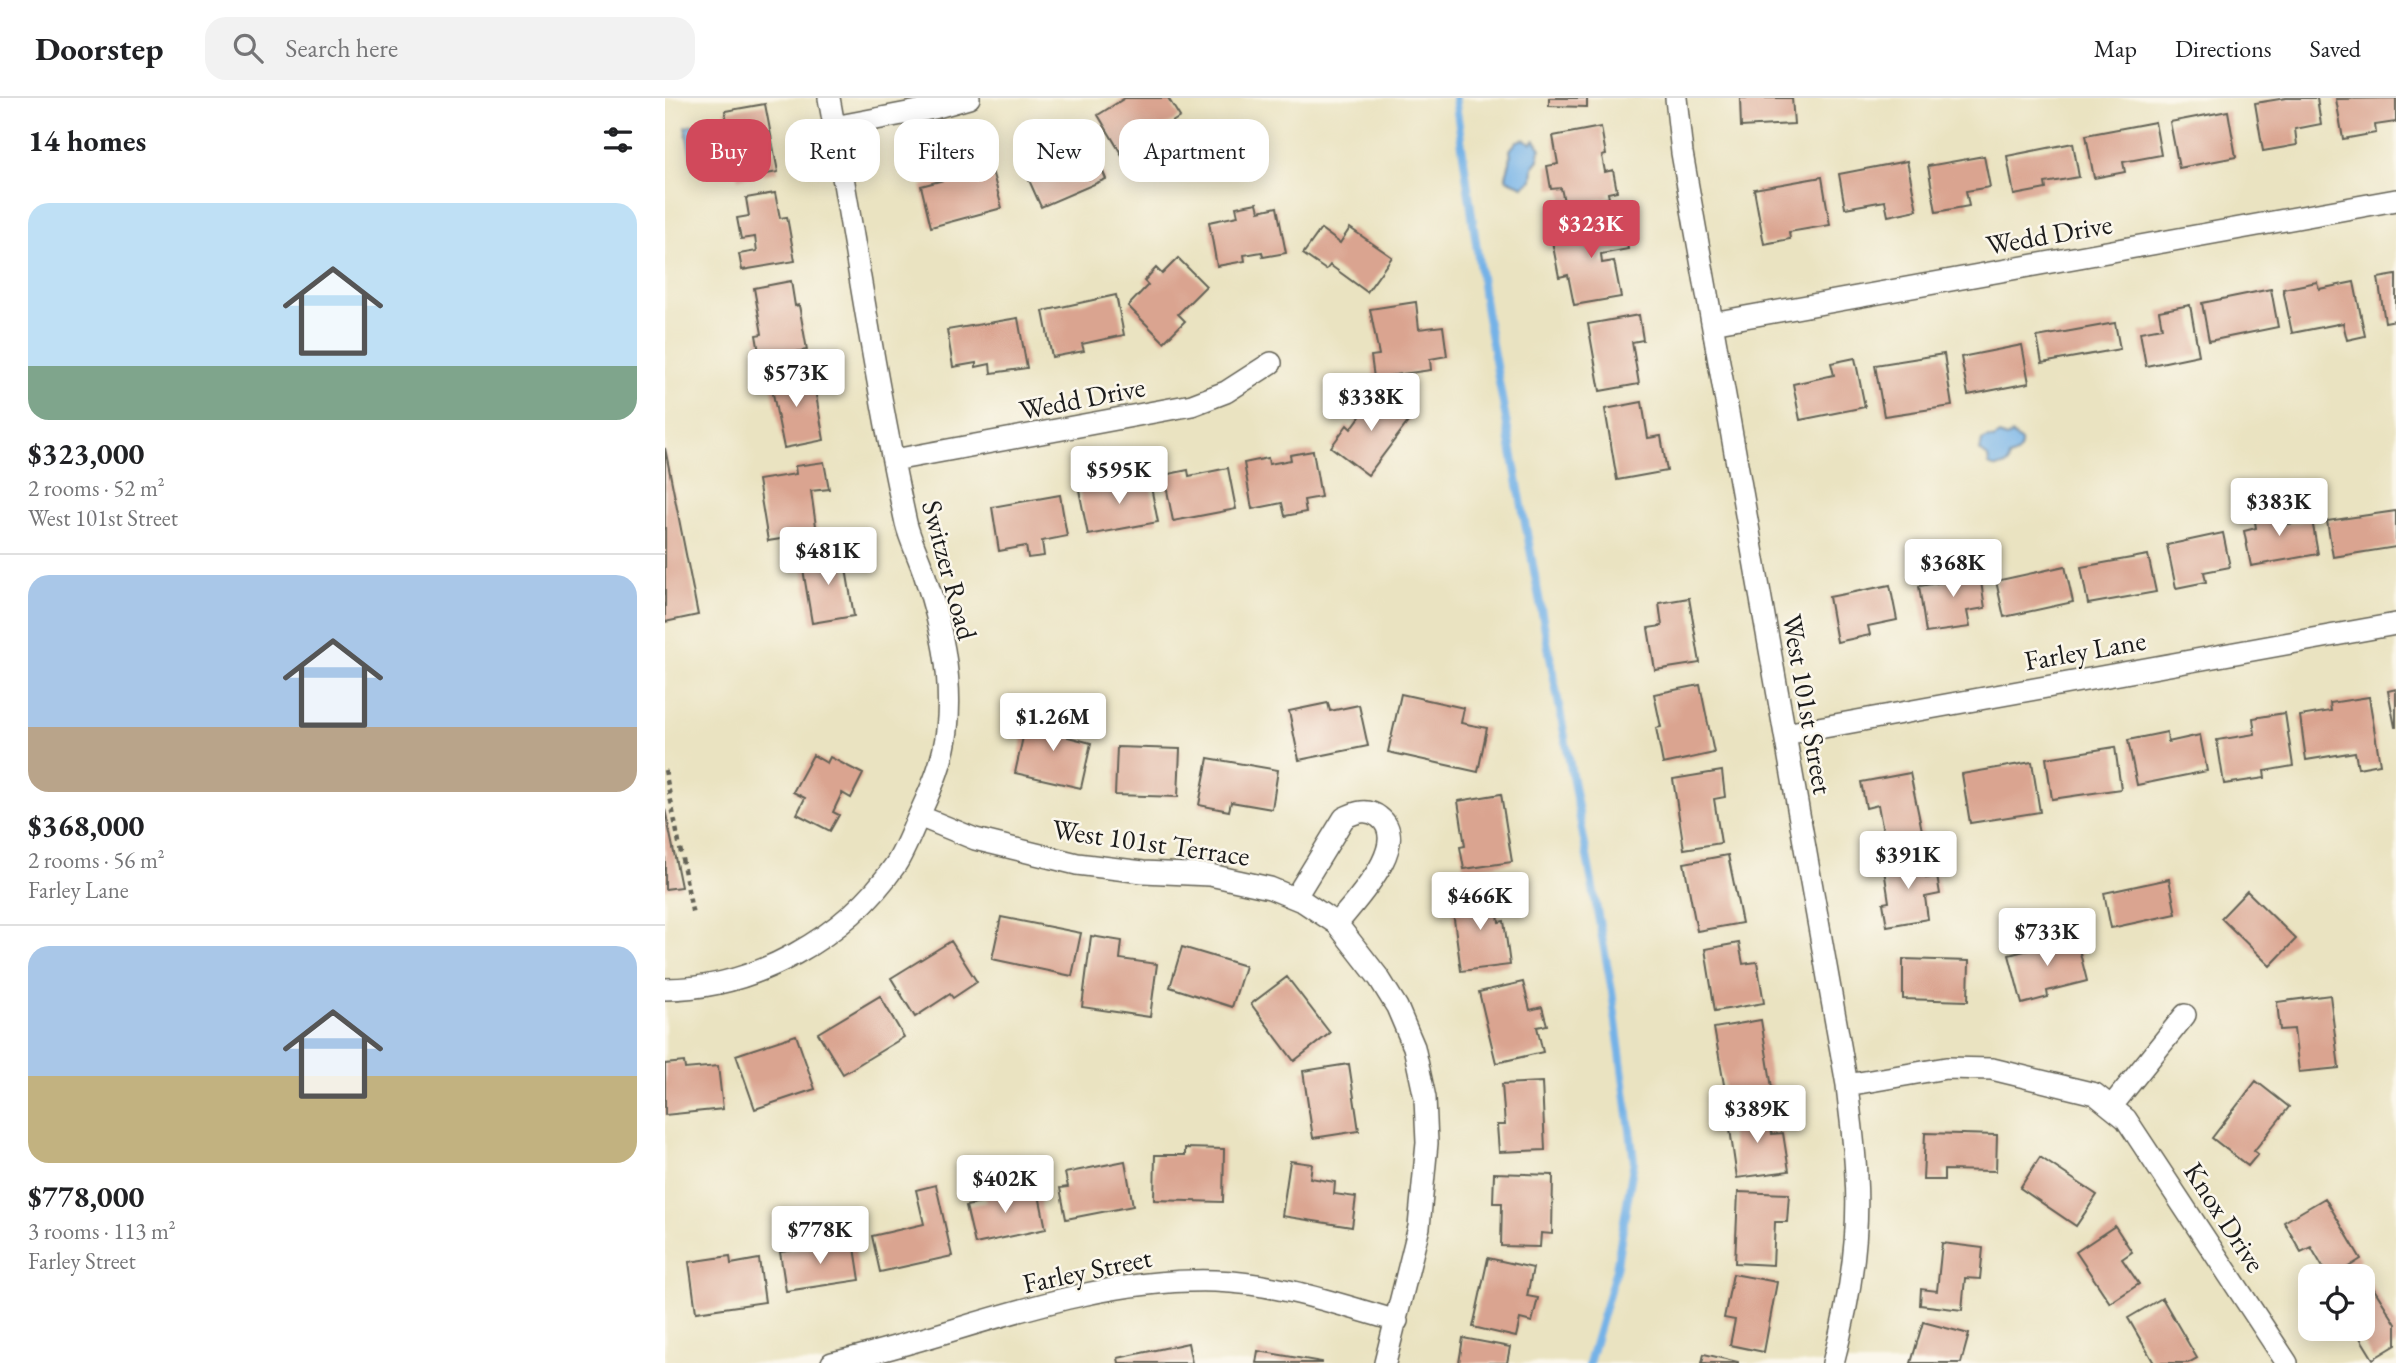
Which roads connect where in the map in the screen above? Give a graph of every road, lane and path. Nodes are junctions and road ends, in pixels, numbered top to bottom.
1 (829, 98) edge
2 (969, 98) edge
3 (1676, 98) edge
4 (833, 119) edge
5 (876, 119) edge
6 (844, 182) edge
7 (2396, 200) edge
8 (1712, 323) junction
9 (1271, 363) dead end
10 (894, 460) junction
11 (2396, 624) edge
12 (1785, 734) junction
13 (665, 770) edge
14 (919, 816) junction
15 (1295, 898) junction
16 (693, 916) dead end
17 (1337, 924) junction
18 (665, 989) edge
19 (2185, 1015) dead end
20 (1847, 1086) junction
21 (2111, 1107) junction
22 (1397, 1321) junction
23 (832, 1363) edge
24 (1385, 1363) edge
25 (1833, 1363) edge
26 (2287, 1363) edge

1 - 4 street, Switzer Road
2 - 5 street
3 - 8 street, West 101st Street
6 - 10 street, Switzer Road
7 - 8 street, Wedd Drive
8 - 12 street, West 101st Street
9 - 10 street, Wedd Drive
10 - 14 street, Switzer Road
11 - 12 street, Farley Lane
12 - 20 street, West 101st Street
13 - 16 path
14 - 15 street, West 101st Terrace
14 - 18 street, Switzer Road
15 - 17 street, West 101st Terrace
15 - 17 street
17 - 22 street, West 101st Terrace
19 - 21 street
20 - 21 street, Knox Drive
20 - 25 street, West 101st Street
21 - 26 street, Knox Drive
22 - 23 street, Farley Street
22 - 24 street, West 101st Terrace

